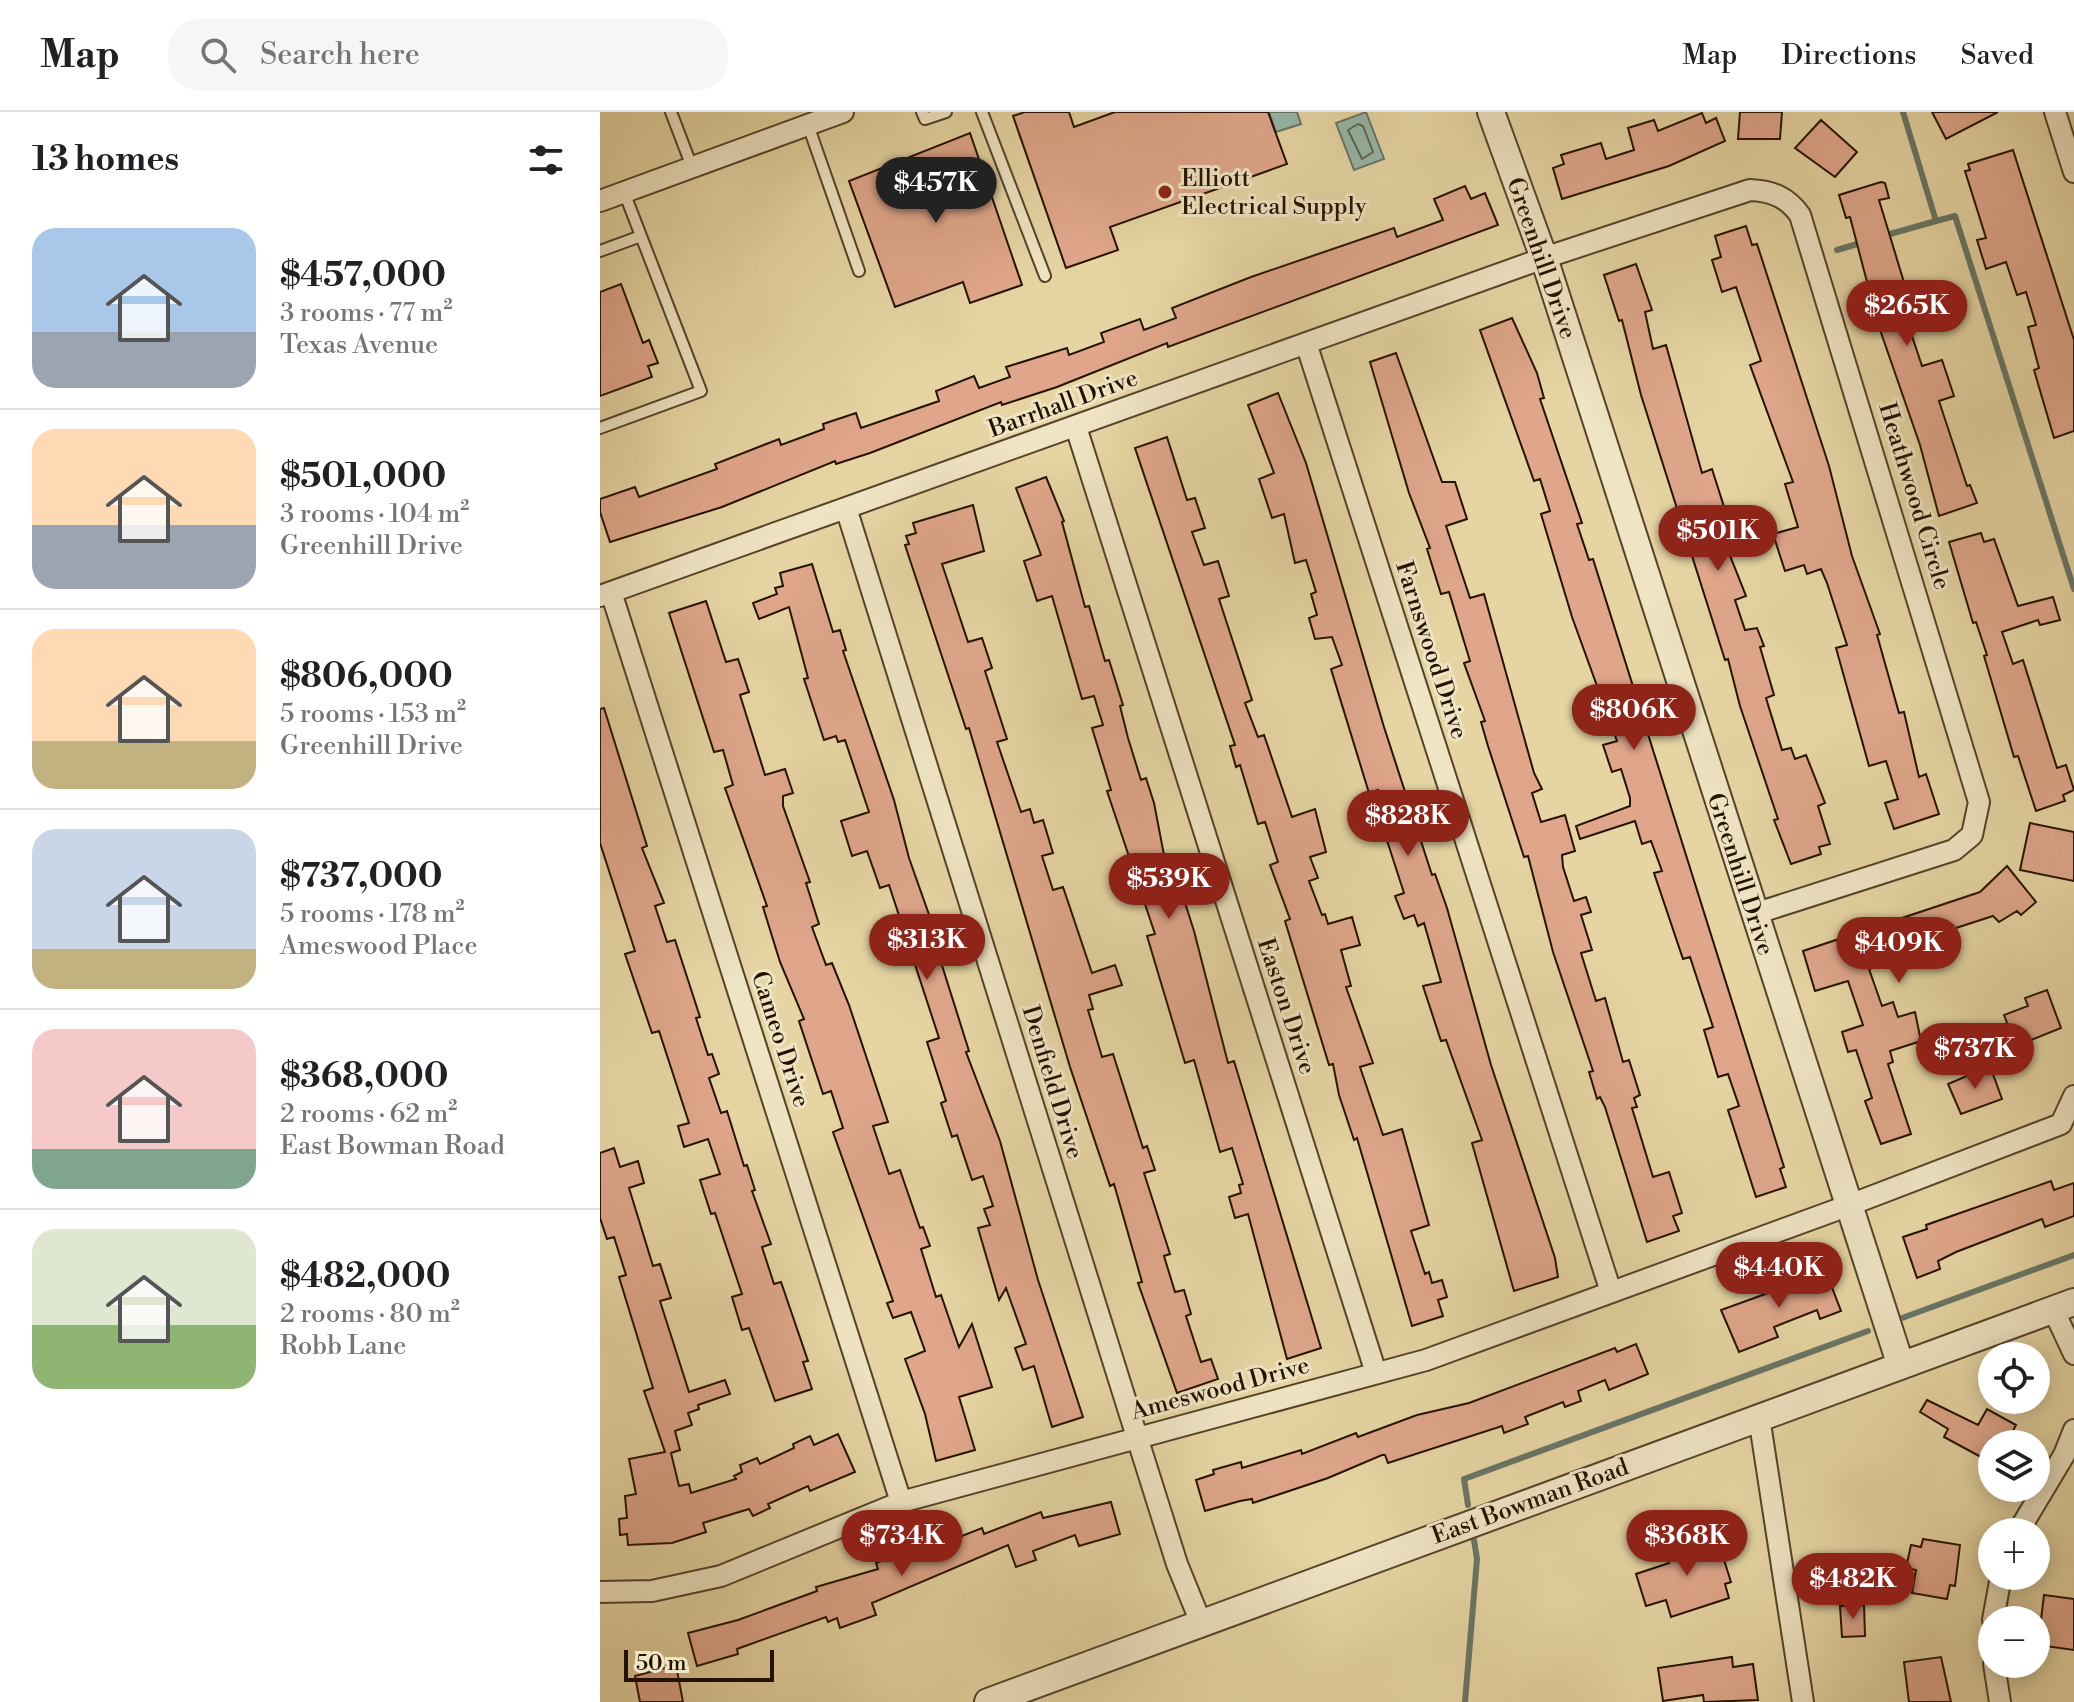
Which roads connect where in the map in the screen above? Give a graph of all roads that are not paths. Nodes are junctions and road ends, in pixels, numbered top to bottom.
1 (671, 112) edge
2 (843, 112) edge
3 (922, 112) edge
4 (946, 112) edge
5 (982, 112) edge
6 (1491, 112) edge
7 (2055, 112) edge
8 (808, 125) junction
9 (692, 167) junction
10 (2074, 172) edge
11 (624, 192) junction
12 (600, 201) edge
13 (641, 236) junction
14 (600, 251) edge
15 (1544, 258) junction
16 (859, 271) dead end
17 (1045, 276) dead end
18 (1306, 343) junction
19 (1076, 427) junction
20 (600, 428) edge
21 (846, 508) junction
22 (606, 594) edge
23 (1754, 914) junction
24 (2074, 1096) edge
25 (1847, 1206) junction
26 (1611, 1292) junction
27 (2064, 1306) edge
28 (2074, 1354) edge
29 (1900, 1363) junction
30 (1376, 1373) junction
31 (1759, 1417) junction
32 (2074, 1430) edge
33 (1137, 1437) junction
34 (901, 1502) junction
35 (2026, 1518) edge
36 (600, 1592) edge
37 (1201, 1623) junction
38 (1996, 1678) edge
39 (988, 1702) edge
40 (1803, 1702) edge
41 (2000, 1702) edge

1 - 9 lane
2 - 8 street
3 - 4 lane
5 - 17 lane
6 - 15 street, Greenhill Drive
7 - 10 street
8 - 9 street
8 - 16 lane
9 - 11 street
11 - 12 street
11 - 13 lane
13 - 14 lane
13 - 20 lane
15 - 18 street, Barrhall Drive
15 - 23 street, Greenhill Drive
15 - 23 street, Heathwood Circle
18 - 19 street, Barrhall Drive
18 - 26 street, Farnswood Drive
19 - 21 street, Barrhall Drive
19 - 30 street, Easton Drive
21 - 22 street, Barrhall Drive
21 - 33 street, Denfield Drive
22 - 34 street, Cameo Drive
23 - 25 street, Greenhill Drive
24 - 25 street, Ameswood Drive
25 - 26 street, Ameswood Drive
25 - 29 street, Greenhill Drive
26 - 30 street, Ameswood Drive
27 - 28 street
27 - 29 street, East Bowman Road
29 - 31 street, East Bowman Road
30 - 33 street, Ameswood Drive
31 - 37 street, East Bowman Road
31 - 40 street
32 - 35 street
33 - 34 street, Ameswood Drive
33 - 37 street, Denfield Drive
34 - 36 street, Ameswood Drive
37 - 39 street, East Bowman Road
38 - 41 street

